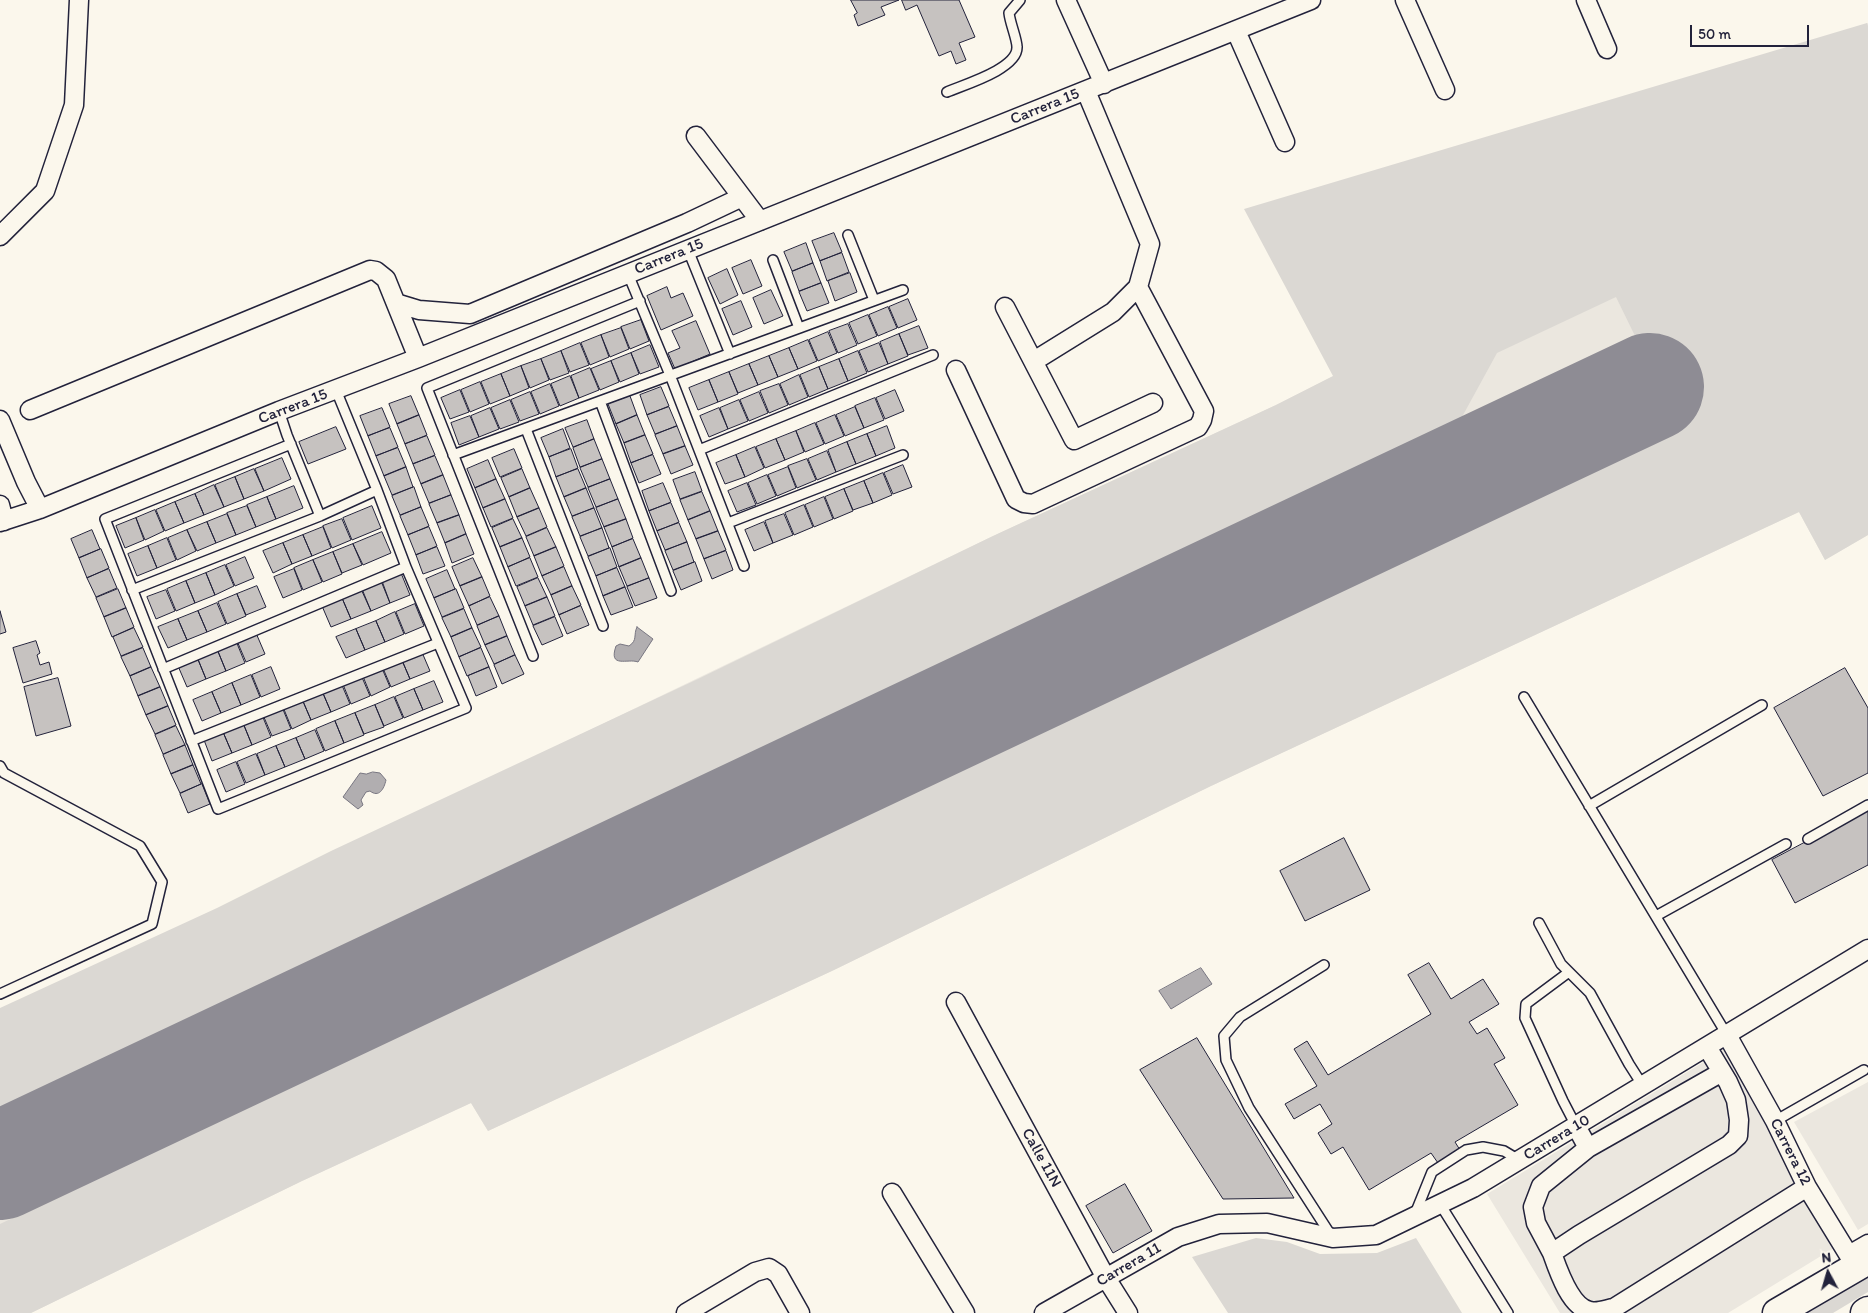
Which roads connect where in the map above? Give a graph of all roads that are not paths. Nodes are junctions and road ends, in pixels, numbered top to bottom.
1 (79, 0) edge
2 (1020, 0) edge
3 (1066, 0) edge
4 (1311, 0) edge
5 (1405, 0) edge
6 (1586, 0) edge
7 (1236, 31) junction
8 (1607, 49) dead end
9 (1104, 84) junction
10 (1446, 90) dead end
11 (1086, 91) junction
12 (947, 92) dead end
13 (696, 136) dead end
14 (1285, 142) dead end
15 (742, 197) junction
16 (760, 221) junction
17 (848, 235) dead end
18 (0, 236) edge
19 (688, 250) junction
20 (773, 260) dead end
21 (628, 274) junction
22 (1138, 287) junction
23 (903, 290) dead end
24 (874, 300) junction
25 (640, 302) junction
26 (396, 304) junction
27 (1005, 307) dead end
28 (799, 328) junction
29 (730, 354) junction
30 (933, 355) dead end
31 (418, 358) junction
32 (1034, 360) junction
33 (956, 370) dead end
34 (670, 376) junction
35 (336, 390) junction
36 (600, 401) junction
37 (1153, 403) dead end
38 (30, 410) dead end
39 (279, 412) junction
40 (0, 420) edge
41 (526, 428) junction
42 (291, 444) junction
43 (699, 450) junction
44 (453, 455) junction
45 (903, 455) dead end
46 (377, 490) junction
47 (33, 511) junction
48 (1, 516) edge
49 (320, 516) junction
50 (728, 523) junction
51 (406, 566) junction
52 (744, 566) dead end
53 (132, 590) junction
54 (671, 591) dead end
55 (603, 626) dead end
56 (438, 643) junction
57 (532, 656) dead end
58 (163, 669) junction
59 (1524, 697) dead end
60 (1762, 705) dead end
61 (192, 741) junction
62 (0, 766) edge
63 (1868, 805) edge
64 (1590, 806) junction
65 (1808, 838) dead end
66 (1786, 844) dead end
67 (1656, 916) junction
68 (1539, 923) dead end
69 (1868, 949) edge
70 (1324, 965) dead end
71 (1569, 972) junction
72 (0, 994) edge
73 (956, 1002) dead end
74 (1728, 1035) junction
75 (1707, 1047) junction
76 (1864, 1070) dead end
77 (1722, 1072) junction
78 (1644, 1086) junction
79 (1775, 1121) junction
80 (1576, 1126) junction
81 (1588, 1148) junction
82 (1519, 1160) junction
83 (1808, 1187) junction
84 (892, 1193) dead end
85 (1440, 1204) junction
86 (1414, 1217) junction
87 (1219, 1224) joint
88 (1332, 1238) junction
89 (1552, 1253) junction
90 (1860, 1256) edge
91 (1106, 1278) junction
92 (1868, 1311) edge
93 (686, 1313) edge
94 (800, 1313) edge
95 (965, 1313) edge
96 (1044, 1313) edge
97 (1128, 1313) edge
98 (1508, 1313) edge
99 (1777, 1313) edge
100 (1865, 1313) edge

1 - 18 street
2 - 12 lane
3 - 9 street
4 - 7 street, Carrera 15
5 - 10 street
6 - 8 street
7 - 9 street, Carrera 15
7 - 14 street
9 - 11 street, Carrera 15
11 - 16 street, Carrera 15
11 - 22 street
13 - 15 street
15 - 16 street
15 - 26 street
16 - 19 street, Carrera 15
17 - 24 lane
19 - 21 street, Carrera 15
19 - 29 lane
20 - 28 lane
21 - 25 lane
21 - 31 street, Carrera 15
22 - 32 street
22 - 33 street
23 - 24 lane
24 - 28 lane
25 - 34 lane
25 - 44 lane
26 - 31 street
26 - 38 street
27 - 32 street
28 - 29 lane
29 - 34 lane
30 - 43 lane
31 - 35 street, Carrera 15
32 - 37 street
34 - 36 lane
34 - 43 lane
35 - 39 street, Carrera 15
35 - 46 lane
36 - 41 lane
36 - 54 lane
39 - 42 lane
39 - 47 street, Carrera 15
40 - 47 street
41 - 44 lane
41 - 55 lane
42 - 49 lane
42 - 53 lane
43 - 50 lane
44 - 57 lane
45 - 50 lane
46 - 49 lane
46 - 51 lane
47 - 48 street, Carrera 15
49 - 53 lane
50 - 52 lane
51 - 56 lane
51 - 58 lane
53 - 58 lane
56 - 61 lane
56 - 61 lane
58 - 61 lane
59 - 64 lane
60 - 64 lane
62 - 72 lane
63 - 65 lane
64 - 67 lane
66 - 67 lane
67 - 74 lane
68 - 71 lane
69 - 74 street, Carrera 10
70 - 88 lane
71 - 78 lane
71 - 80 lane
73 - 91 street, Calle 11N
74 - 75 street, Carrera 10
74 - 79 street, Carrera 12
75 - 77 street
75 - 78 street, Carrera 10
76 - 79 lane
77 - 81 street
77 - 89 street
78 - 80 street, Carrera 10
79 - 83 street, Carrera 12
80 - 81 street
80 - 82 street, Carrera 10
81 - 89 street
82 - 85 street, Carrera 10
82 - 86 lane
83 - 89 street
83 - 90 street, Carrera 12
84 - 95 street
85 - 86 street, Carrera 10
85 - 98 lane
86 - 88 street, Carrera 10
87 - 88 street, Carrera 10
87 - 91 street, Carrera 11
90 - 99 main road
91 - 96 street, Carrera 11
91 - 97 street, Calle 11N
92 - 100 main road
93 - 94 street

